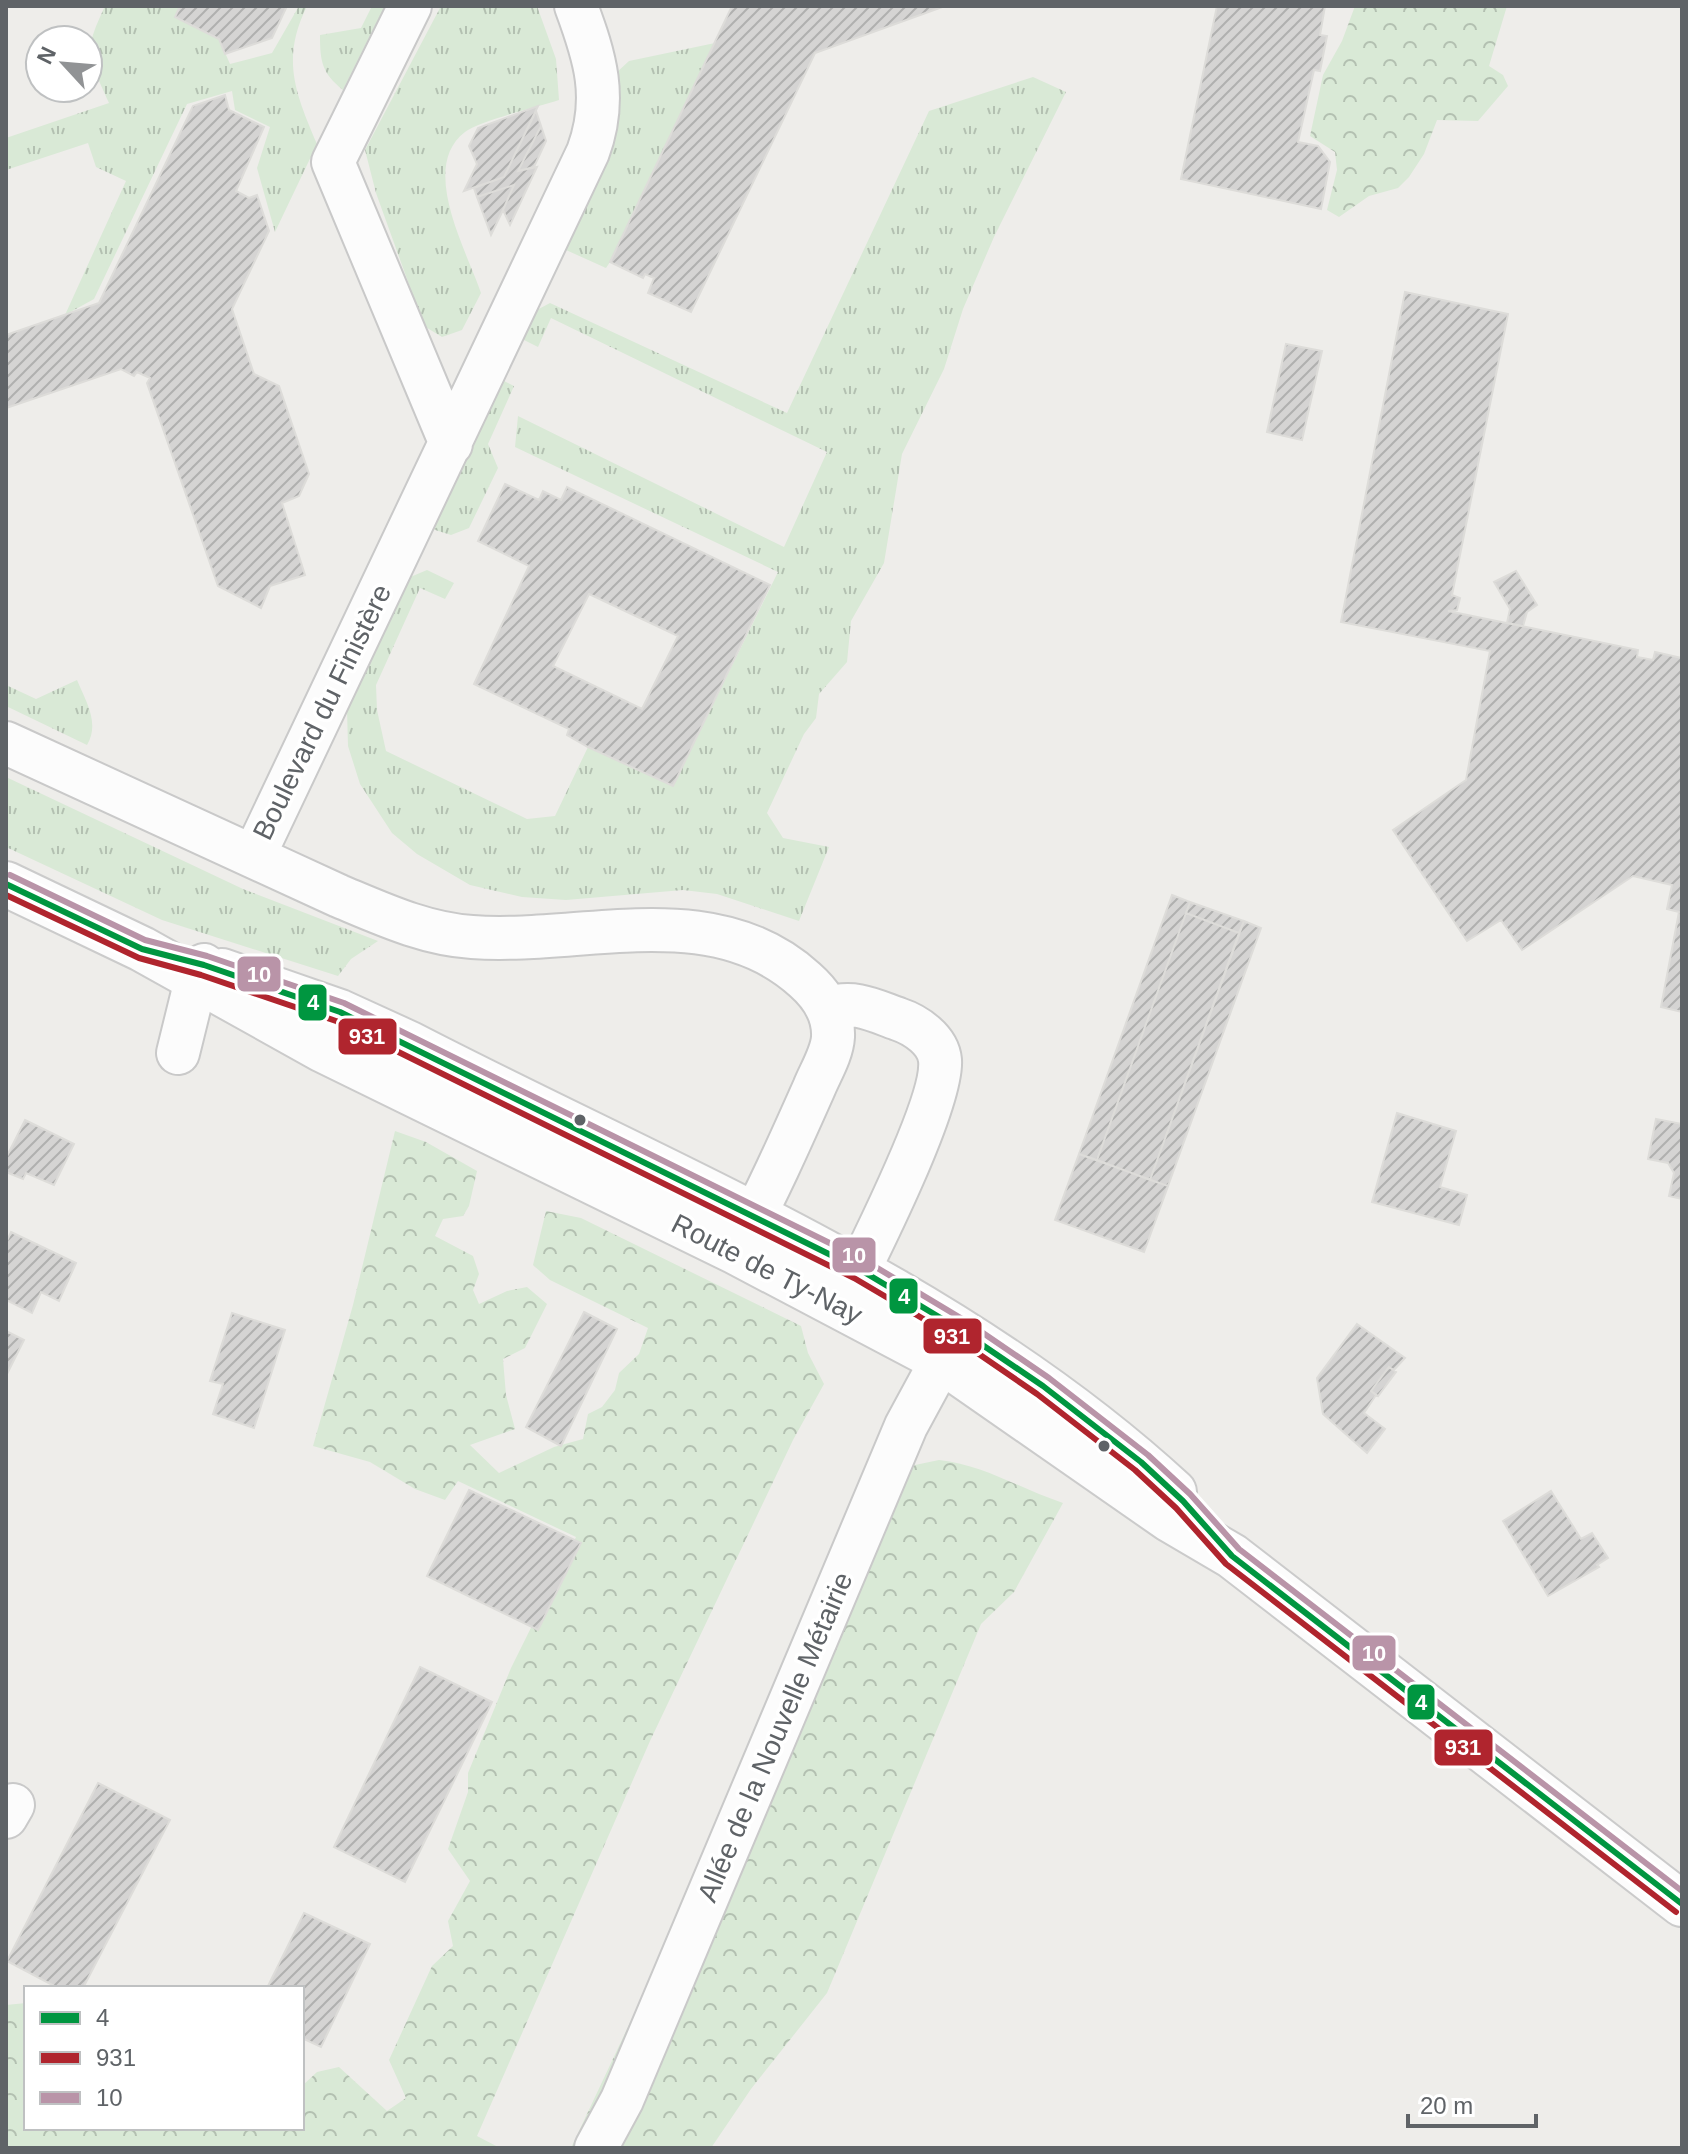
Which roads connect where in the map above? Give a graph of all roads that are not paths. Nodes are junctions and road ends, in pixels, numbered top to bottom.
1 (410, 6) edge
2 (576, 6) edge
3 (451, 444) junction
4 (6, 743) edge
5 (254, 856) junction
6 (6, 884) edge
7 (200, 972) junction
8 (828, 1008) junction
9 (178, 1053) dead end
10 (745, 1234) junction
11 (850, 1287) junction
12 (949, 1344) junction
13 (1682, 1904) edge
14 (596, 2148) edge

1 - 3 street
2 - 3 street, Boulevard du Finistère
3 - 5 street, Boulevard du Finistère
4 - 5 street
5 - 8 street, Boulevard du Finistère
6 - 7 main road, Route de Ty-Nay
7 - 9 street
7 - 10 main road, Route de Ty-Nay
8 - 10 street
8 - 11 street
10 - 11 main road, Route de Ty-Nay
11 - 12 main road, Route de Ty-Nay
12 - 13 main road, Route de Ty-Nay
12 - 14 street, Allée de la Nouvelle Métairie

